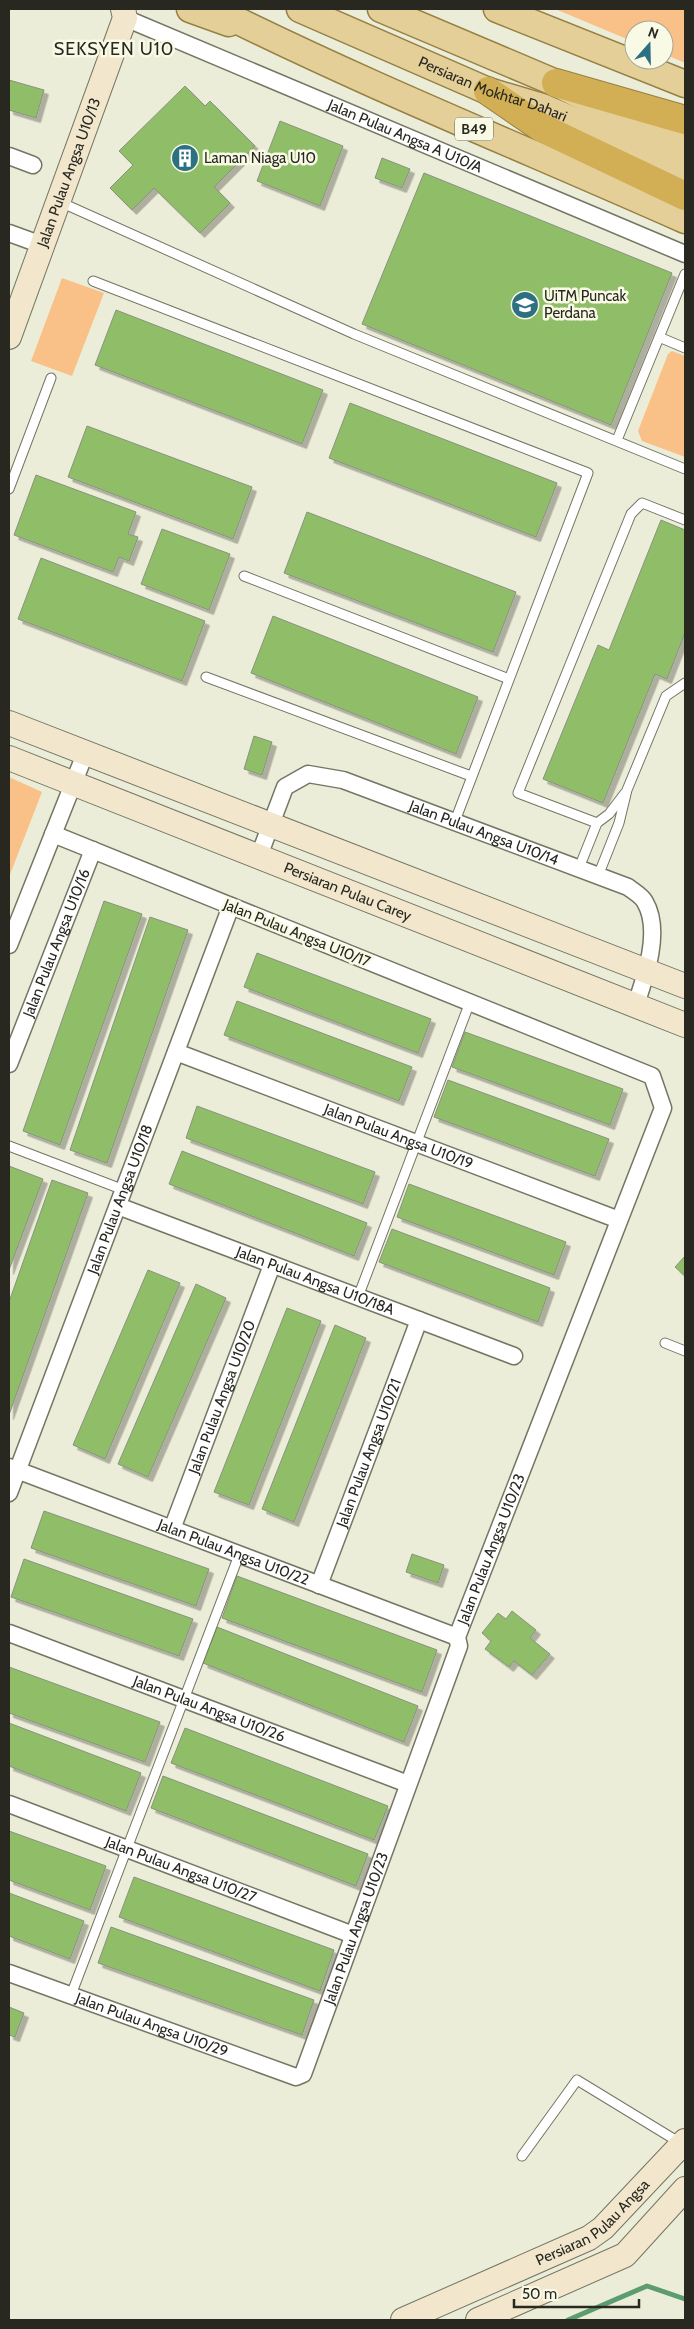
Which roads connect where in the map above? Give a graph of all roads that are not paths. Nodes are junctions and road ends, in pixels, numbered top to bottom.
1 (190, 9) edge
2 (214, 9) edge
3 (300, 9) edge
4 (381, 9) edge
5 (496, 9) edge
6 (124, 13) edge
7 (265, 35) junction
8 (556, 83) junction
9 (685, 84) edge
10 (488, 91) junction
11 (685, 120) edge
12 (685, 141) edge
13 (9, 156) edge
14 (34, 165) dead end
15 (685, 168) edge
16 (685, 196) edge
17 (58, 200) junction
18 (685, 220) edge
19 (9, 233) edge
20 (42, 245) junction
21 (685, 254) edge
22 (685, 274) edge
23 (92, 281) dead end
24 (9, 337) edge
25 (660, 337) junction
26 (685, 348) edge
27 (51, 378) dead end
28 (618, 440) junction
29 (685, 469) edge
30 (9, 488) edge
31 (685, 520) edge
32 (244, 576) dead end
33 (206, 677) dead end
34 (509, 679) junction
35 (685, 683) edge
36 (9, 723) edge
37 (85, 754) junction
38 (9, 758) edge
39 (471, 776) junction
40 (74, 782) junction
41 (627, 790) junction
42 (455, 821) junction
43 (597, 823) junction
44 (271, 825) junction
45 (53, 834) junction
46 (93, 850) junction
47 (259, 856) junction
48 (579, 868) junction
49 (598, 876) junction
50 (232, 906) junction
51 (9, 945) edge
52 (647, 972) junction
53 (685, 986) edge
54 (470, 1002) junction
55 (635, 1007) junction
56 (685, 1025) edge
57 (176, 1052) junction
58 (9, 1064) edge
59 (652, 1076) joint
60 (416, 1144) junction
61 (9, 1146) edge
62 (124, 1190) junction
63 (118, 1206) junction
64 (620, 1220) junction
65 (272, 1265) junction
66 (358, 1297) junction
67 (419, 1320) junction
68 (665, 1343) dead end
69 (685, 1351) edge
70 (514, 1356) dead end
71 (13, 1469) edge
72 (9, 1493) edge
73 (172, 1529) junction
74 (238, 1554) junction
75 (319, 1585) junction
76 (9, 1633) edge
77 (457, 1637) junction
78 (184, 1699) junction
79 (408, 1784) junction
80 (9, 1804) edge
81 (127, 1849) junction
82 (353, 1935) junction
83 (9, 1973) edge
84 (71, 1996) junction
85 (296, 2077) joint
86 (684, 2142) edge
87 (522, 2156) dead end
88 (685, 2188) edge
89 (403, 2320) edge
90 (478, 2320) edge

1 - 7 main road
2 - 7 main road, B49
3 - 10 main road, Persiaran Mokhtar Dahari
4 - 8 main road, Persiaran Mokhtar Dahari
5 - 9 main road
6 - 17 street, Jalan Pulau Angsa U10/13
6 - 21 street, Jalan Pulau Angsa A U10/A
7 - 18 main road, B49
8 - 11 highway
8 - 12 main road, Persiaran Mokhtar Dahari
10 - 15 main road, Persiaran Mokhtar Dahari
10 - 16 highway
13 - 14 street
17 - 20 street, Jalan Pulau Angsa U10/13
17 - 28 lane
19 - 20 street
20 - 24 street, Jalan Pulau Angsa U10/13
22 - 25 lane
23 - 34 lane
25 - 26 lane
25 - 28 lane
27 - 30 lane
28 - 29 lane
31 - 43 lane
32 - 34 lane
33 - 39 lane
34 - 39 lane
35 - 41 lane
36 - 37 street
37 - 40 street
37 - 44 street
38 - 40 street, Persiaran Pulau Carey
39 - 42 lane
40 - 45 street
40 - 47 street, Persiaran Pulau Carey
41 - 43 lane
41 - 49 lane
42 - 44 street, Jalan Pulau Angsa U10/14
42 - 48 street, Jalan Pulau Angsa U10/14
43 - 48 lane
44 - 47 street, Jalan Pulau Angsa U10/14
44 - 52 street
45 - 46 street, Jalan Pulau Angsa U10/17
45 - 51 street
46 - 50 street, Jalan Pulau Angsa U10/17
46 - 58 street, Jalan Pulau Angsa U10/16
47 - 55 street, Persiaran Pulau Carey
48 - 49 street, Jalan Pulau Angsa U10/14
49 - 52 street, Jalan Pulau Angsa U10/14
50 - 54 street, Jalan Pulau Angsa U10/17
50 - 57 street, Jalan Pulau Angsa U10/18
52 - 53 street
52 - 55 street, Jalan Pulau Angsa U10/14
54 - 59 street, Jalan Pulau Angsa U10/17
54 - 60 lane
55 - 56 street, Persiaran Pulau Carey
57 - 60 street, Jalan Pulau Angsa U10/19
57 - 62 street, Jalan Pulau Angsa U10/18
59 - 64 street, Jalan Pulau Angsa U10/23
60 - 64 street, Jalan Pulau Angsa U10/19
60 - 66 lane
61 - 62 lane
62 - 63 street, Jalan Pulau Angsa U10/18
63 - 65 street, Jalan Pulau Angsa U10/18A
63 - 71 street, Jalan Pulau Angsa U10/18
64 - 77 street, Jalan Pulau Angsa U10/23
65 - 66 street, Jalan Pulau Angsa U10/18A
65 - 73 street, Jalan Pulau Angsa U10/20
66 - 67 street, Jalan Pulau Angsa U10/18A
67 - 70 street, Jalan Pulau Angsa U10/18A
67 - 75 street, Jalan Pulau Angsa U10/21
68 - 69 lane
71 - 72 street, Jalan Pulau Angsa U10/18
71 - 73 street, Jalan Pulau Angsa U10/22
73 - 74 street, Jalan Pulau Angsa U10/22
74 - 75 street, Jalan Pulau Angsa U10/22
74 - 78 lane
75 - 77 street, Jalan Pulau Angsa U10/22
76 - 78 street, Jalan Pulau Angsa U10/26
77 - 79 street, Jalan Pulau Angsa U10/23
78 - 79 street, Jalan Pulau Angsa U10/26
78 - 81 lane
79 - 82 street, Jalan Pulau Angsa U10/23
80 - 81 street, Jalan Pulau Angsa U10/27
81 - 82 street, Jalan Pulau Angsa U10/27
81 - 84 lane
82 - 85 street, Jalan Pulau Angsa U10/23
83 - 84 street, Jalan Pulau Angsa U10/29
84 - 85 street, Jalan Pulau Angsa U10/29
86 - 87 lane
86 - 89 street, Persiaran Pulau Angsa
88 - 90 street

